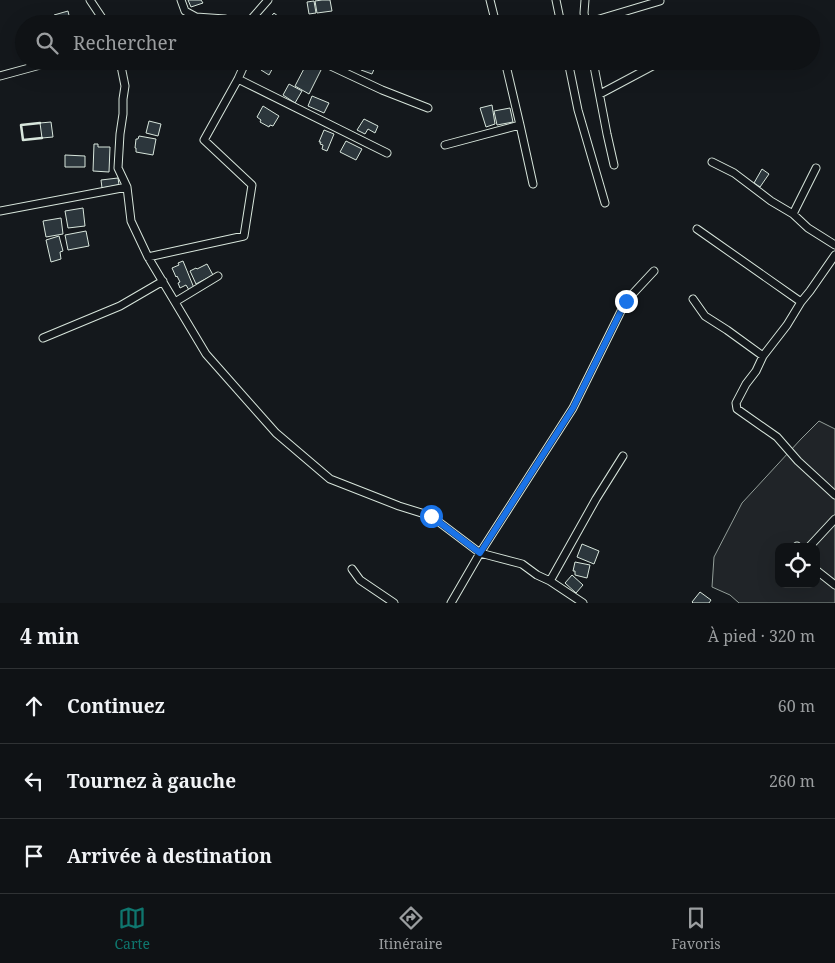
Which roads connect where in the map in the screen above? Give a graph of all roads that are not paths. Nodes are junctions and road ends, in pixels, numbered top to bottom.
1 (181, 0) edge
2 (268, 0) edge
3 (490, 0) edge
4 (556, 0) edge
5 (585, 0) edge
6 (92, 1) edge
7 (660, 1) dead end
8 (101, 15) edge
9 (192, 15) edge
10 (255, 15) edge
11 (494, 15) edge
12 (559, 15) edge
13 (584, 15) edge
14 (613, 15) edge
15 (22, 70) edge
16 (122, 70) edge
17 (242, 70) edge
18 (339, 70) edge
19 (507, 70) edge
20 (570, 70) edge
21 (595, 70) edge
22 (645, 70) edge
23 (0, 76) edge
24 (238, 79) junction
25 (600, 94) junction
26 (428, 108) dead end
27 (520, 125) junction
28 (446, 145) dead end
29 (387, 152) dead end
30 (712, 162) dead end
31 (614, 165) dead end
32 (816, 168) dead end
33 (533, 184) dead end
34 (127, 187) junction
35 (605, 203) dead end
36 (0, 211) edge
37 (793, 214) junction
38 (697, 229) dead end
39 (835, 245) edge
40 (835, 255) edge
41 (148, 257) junction
42 (654, 271) dead end
43 (218, 276) dead end
44 (163, 281) junction
45 (693, 299) dead end
46 (175, 302) junction
47 (800, 302) junction
48 (43, 338) dead end
49 (763, 356) junction
50 (623, 456) dead end
51 (835, 495) edge
52 (835, 519) edge
53 (814, 543) edge
54 (480, 553) junction
55 (352, 569) dead end
56 (820, 573) edge
57 (550, 581) junction
58 (835, 585) edge
59 (394, 603) edge
60 (451, 603) edge
61 (583, 603) edge

1 - 9 street
2 - 10 street
3 - 11 street
4 - 12 street
5 - 13 street
6 - 8 street
7 - 14 street
15 - 23 street
16 - 34 street
17 - 24 street
18 - 26 street
19 - 27 street
20 - 35 street
21 - 25 street
22 - 25 street
24 - 29 street
24 - 41 street
25 - 31 street
27 - 28 street
27 - 33 street
30 - 37 street
32 - 37 street
34 - 36 street
34 - 41 street
37 - 39 street
38 - 47 street
40 - 47 street
41 - 44 street
42 - 54 street
43 - 46 street
44 - 46 street
44 - 48 street
45 - 49 street
46 - 54 street
47 - 49 street
49 - 51 street
50 - 57 street
52 - 53 street
54 - 57 street
54 - 60 street
55 - 59 street
56 - 58 street
57 - 61 street

